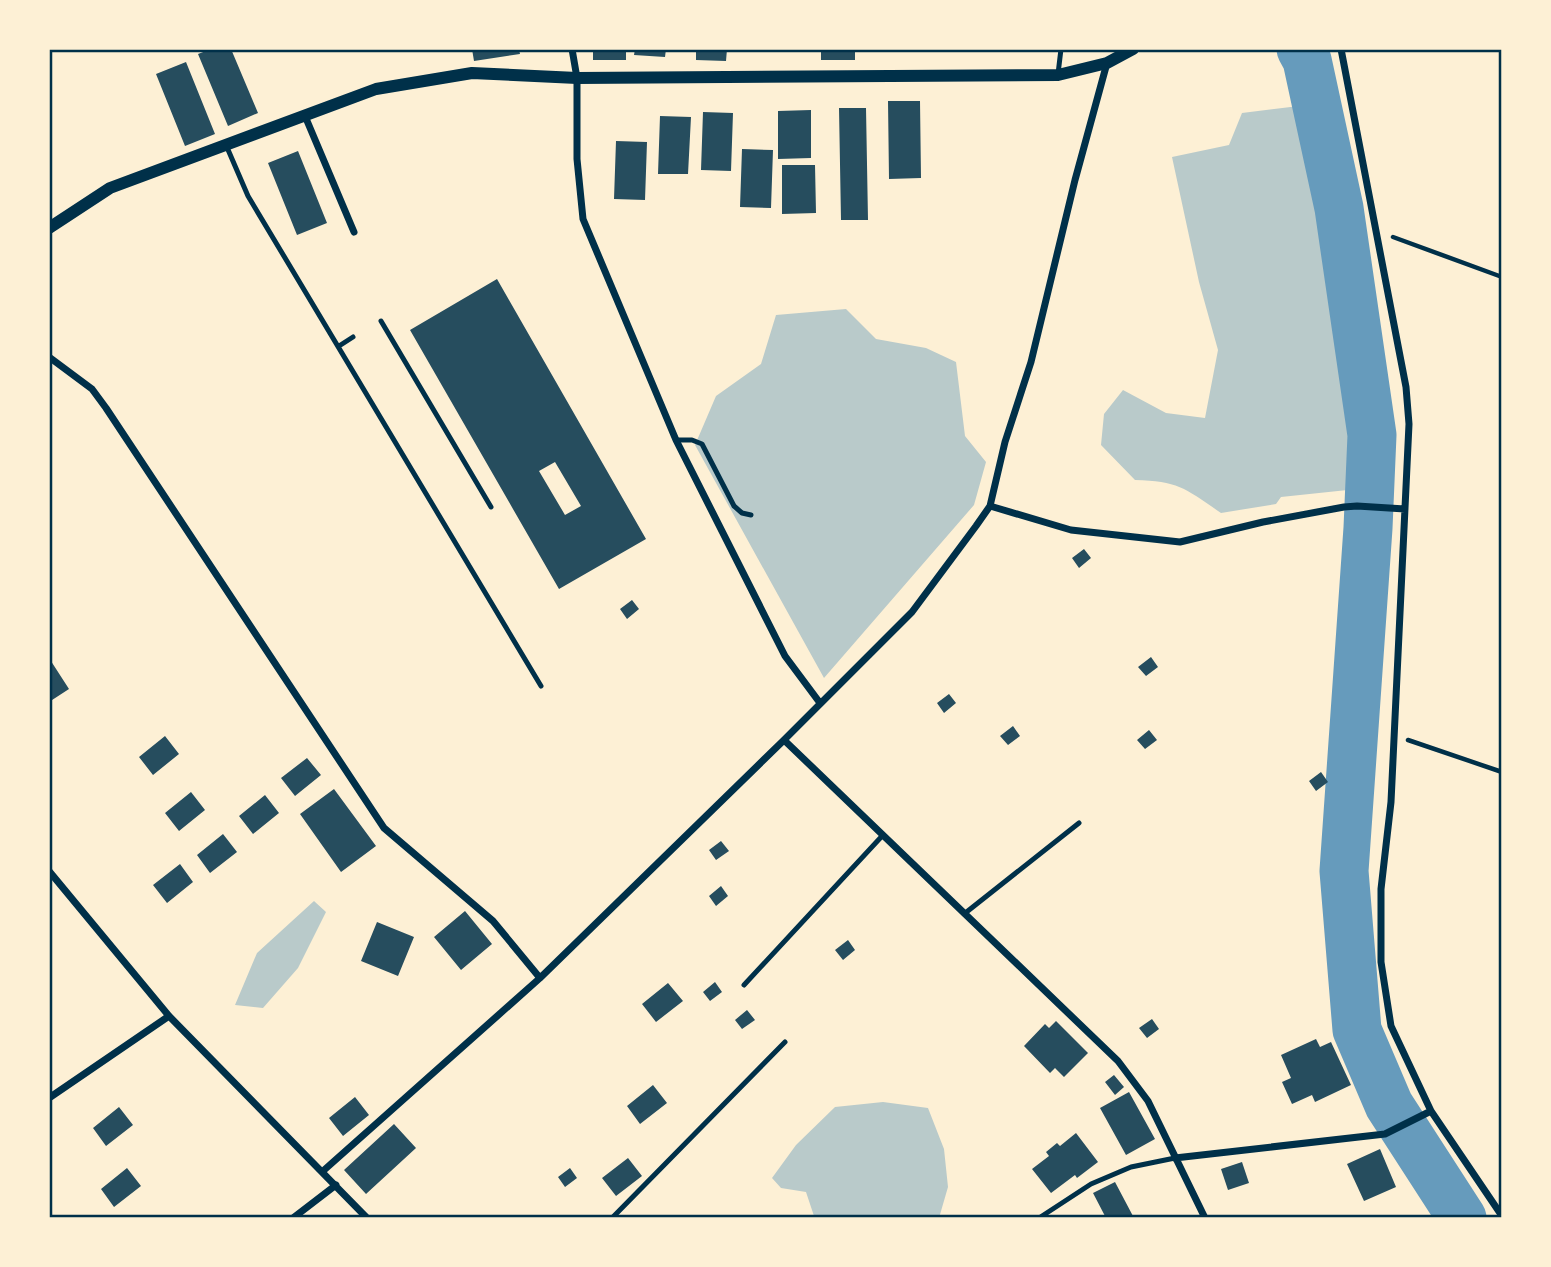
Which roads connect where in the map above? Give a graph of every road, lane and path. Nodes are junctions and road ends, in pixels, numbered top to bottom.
1 (572, 49) edge
2 (1060, 49) edge
3 (1133, 49) edge
4 (1341, 49) edge
5 (1107, 63) junction
6 (1058, 75) junction
7 (577, 78) junction
8 (305, 116) junction
9 (226, 145) junction
10 (49, 228) edge
11 (1376, 231) junction
12 (354, 232) dead end
13 (1502, 277) edge
14 (381, 321) dead end
15 (353, 337) dead end
16 (339, 346) junction
17 (49, 357) edge
18 (676, 440) junction
19 (990, 506) junction
20 (491, 507) dead end
21 (1405, 509) junction
22 (751, 515) dead end
23 (541, 686) dead end
24 (820, 703) junction
25 (1394, 735) junction
26 (784, 740) junction
27 (1502, 772) edge
28 (1079, 823) dead end
29 (883, 835) junction
30 (49, 871) edge
31 (964, 914) junction
32 (540, 978) junction
33 (744, 985) dead end
34 (169, 1016) junction
35 (785, 1042) dead end
36 (49, 1098) edge
37 (1431, 1111) junction
38 (1175, 1158) junction
39 (323, 1171) junction
40 (336, 1185) junction
41 (1502, 1216) edge
42 (293, 1218) edge
43 (367, 1218) edge
44 (612, 1218) edge
45 (1039, 1218) edge
46 (1205, 1218) edge

1 - 7 street
2 - 6 lane
3 - 5 street
4 - 11 street
5 - 6 street
5 - 19 street
6 - 7 street
7 - 8 street
7 - 18 street
8 - 9 street
8 - 12 street
9 - 10 street
9 - 16 lane
11 - 13 path
11 - 21 street
14 - 20 lane
15 - 16 lane
16 - 23 lane
17 - 32 street
18 - 22 lane
18 - 24 street
19 - 21 street
19 - 24 street
21 - 25 street
24 - 26 street
25 - 27 path
25 - 37 street
26 - 29 street
26 - 32 street
28 - 31 lane
29 - 31 street
29 - 33 lane
30 - 34 street
31 - 38 street
32 - 39 street
34 - 36 street
34 - 39 street
35 - 44 lane
37 - 38 street
37 - 41 street
38 - 45 lane
38 - 46 street
39 - 40 street
40 - 42 street
40 - 43 street

